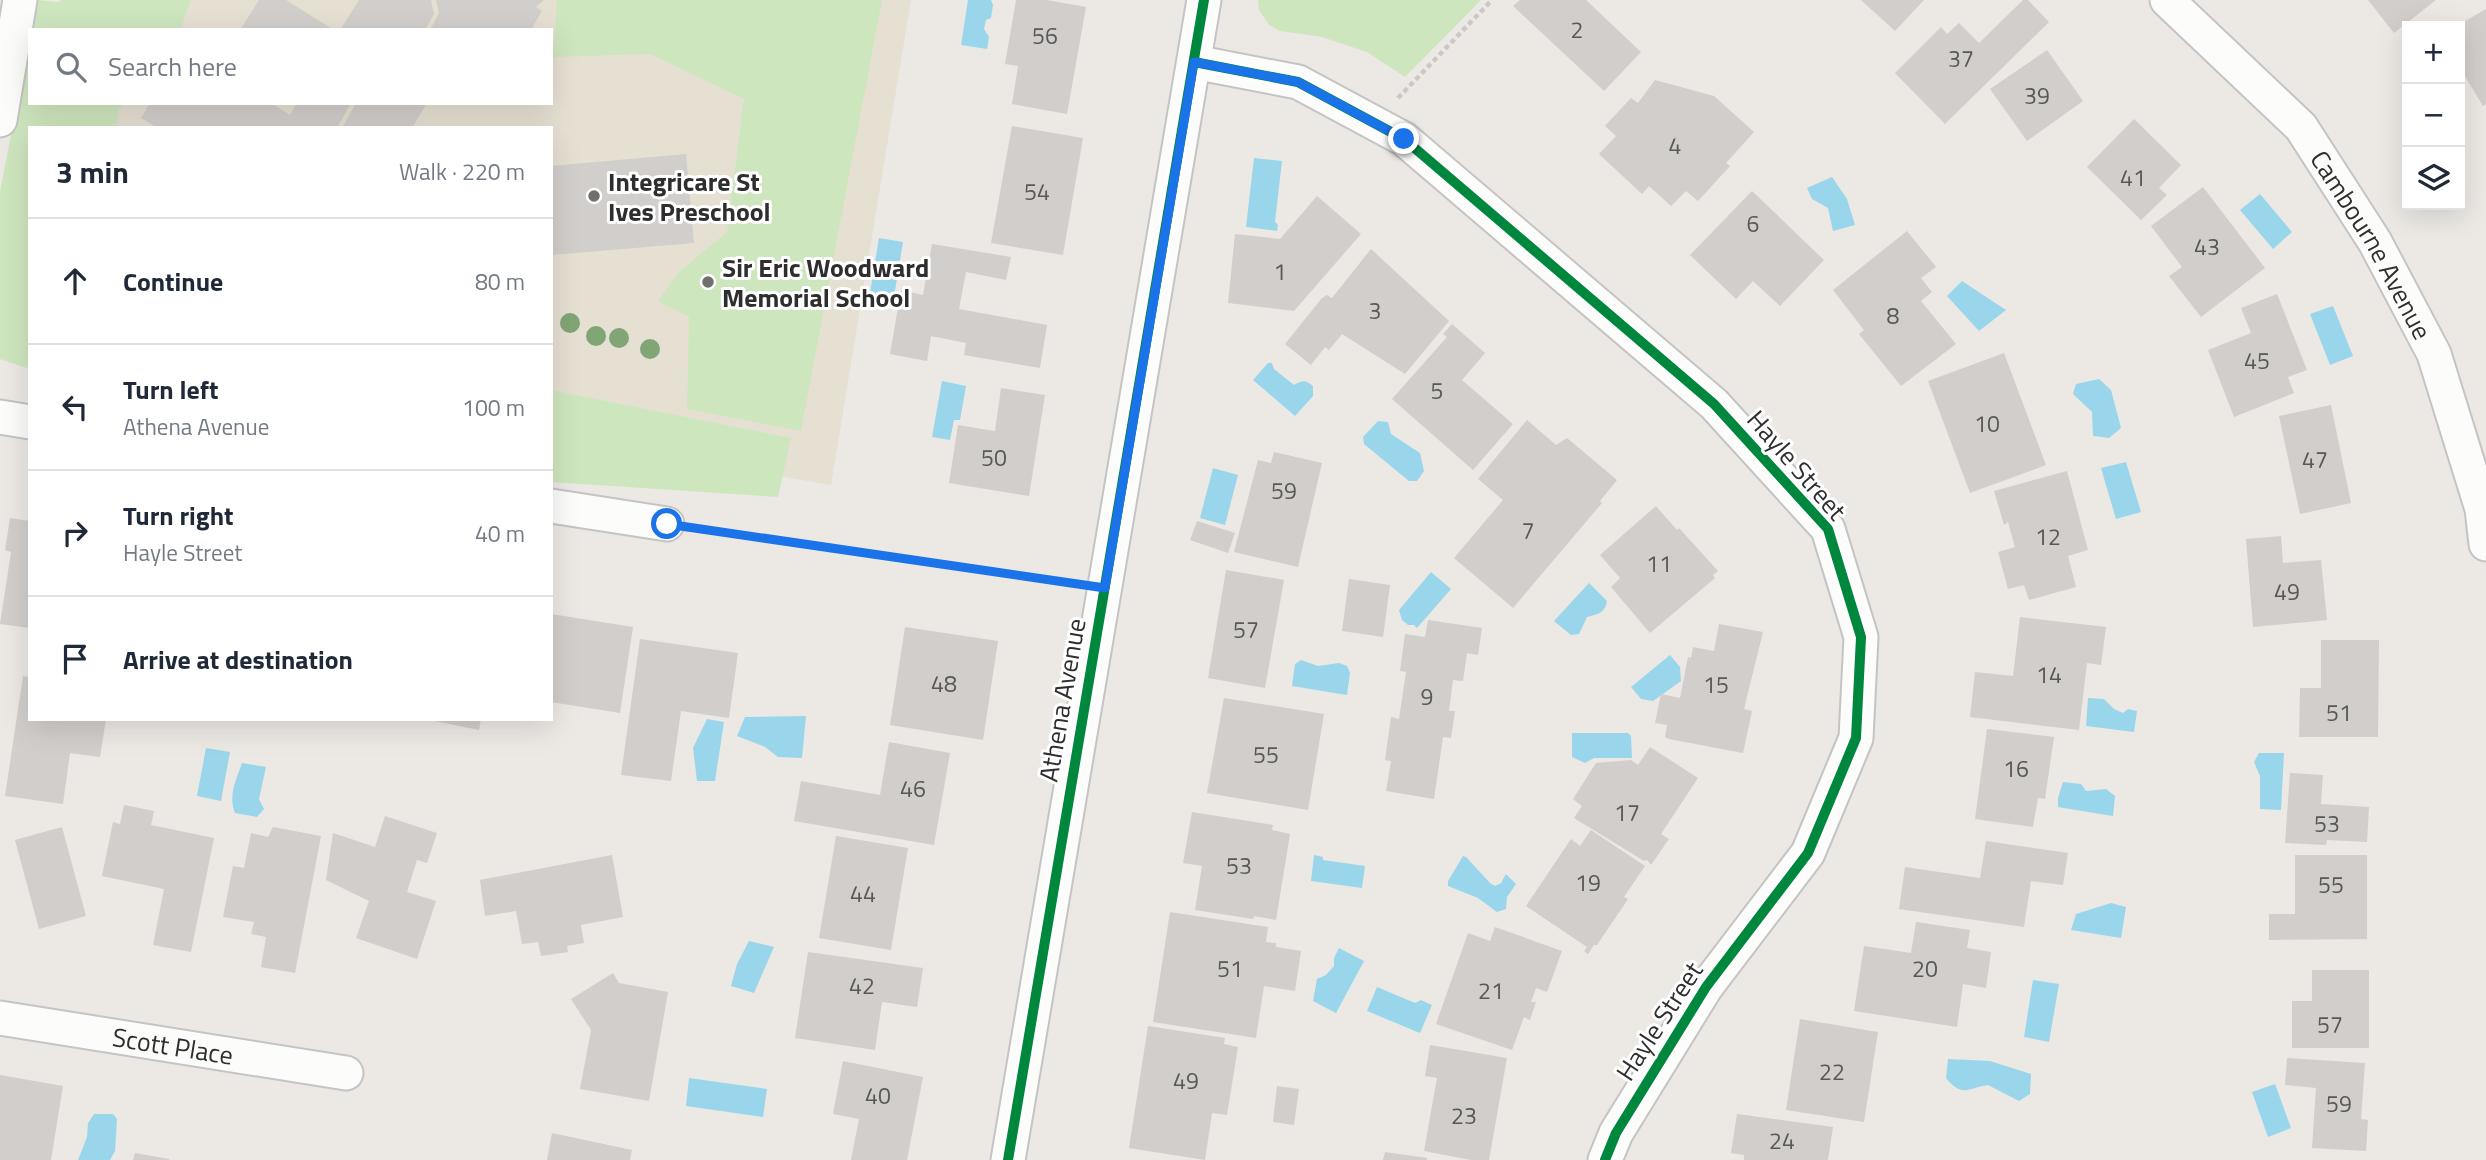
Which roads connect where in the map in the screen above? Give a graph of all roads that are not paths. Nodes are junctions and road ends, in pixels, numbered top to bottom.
1 (20, 0) edge
2 (1204, 0) edge
3 (2167, 0) edge
4 (1194, 62) junction
5 (0, 120) edge
6 (0, 417) edge
7 (28, 422) edge
8 (553, 506) edge
9 (667, 524) road end
10 (2486, 544) edge
11 (0, 1018) edge
12 (346, 1073) dead end
13 (1008, 1160) edge
14 (1605, 1160) edge

1 - 5 street
2 - 4 street, Athena Avenue
3 - 10 street, Cambourne Avenue
4 - 13 street, Athena Avenue
4 - 14 street, Hayle Street
6 - 7 street
8 - 9 street
11 - 12 street, Scott Place

